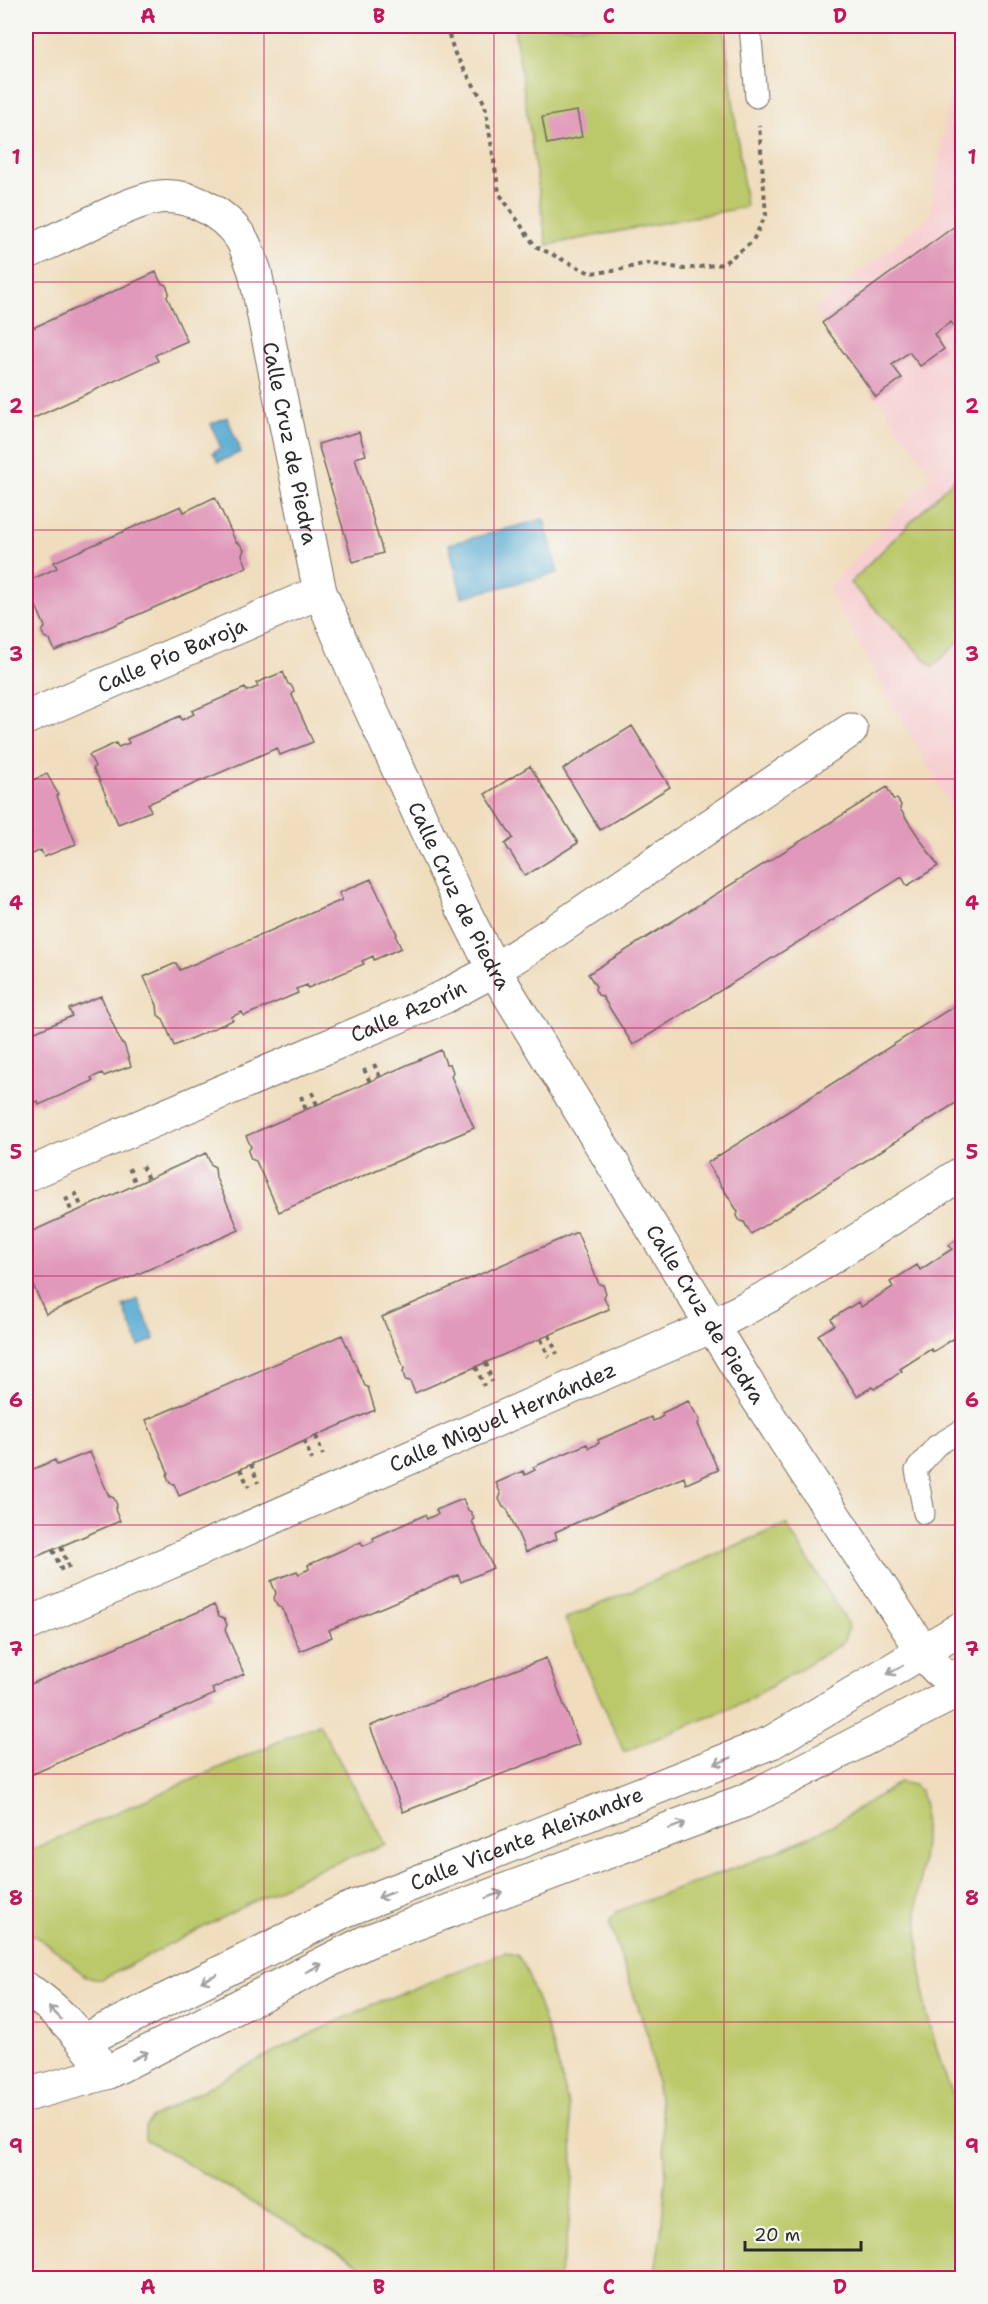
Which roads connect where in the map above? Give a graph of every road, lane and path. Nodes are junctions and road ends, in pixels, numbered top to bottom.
1 (446, 26) edge
2 (750, 26) edge
3 (756, 98) joint
4 (26, 253) edge
5 (320, 592) junction
6 (26, 718) edge
7 (850, 730) dead end
8 (494, 970) junction
9 (139, 1158) dead end
10 (127, 1163) dead end
11 (963, 1173) edge
12 (26, 1175) edge
13 (148, 1179) dead end
14 (136, 1184) dead end
15 (72, 1186) dead end
16 (63, 1191) dead end
17 (82, 1208) dead end
18 (72, 1213) dead end
19 (712, 1326) junction
20 (549, 1335) dead end
21 (540, 1339) dead end
22 (558, 1356) dead end
23 (550, 1359) dead end
24 (486, 1363) dead end
25 (476, 1367) dead end
26 (493, 1384) dead end
27 (485, 1388) dead end
28 (963, 1430) edge
29 (316, 1436) dead end
30 (304, 1441) dead end
31 (324, 1458) dead end
32 (314, 1463) dead end
33 (251, 1464) dead end
34 (240, 1469) dead end
35 (259, 1486) dead end
36 (250, 1490) dead end
37 (924, 1513) dead end
38 (61, 1547) dead end
39 (53, 1550) dead end
40 (69, 1568) dead end
41 (62, 1572) dead end
42 (26, 1625) edge
43 (963, 1628) edge
44 (924, 1653) junction
45 (963, 1676) edge
46 (963, 1689) edge
47 (26, 1989) edge
48 (83, 2041) junction
49 (106, 2073) junction
50 (26, 2095) edge

1 - 3 path
2 - 3 lane
4 - 5 street, Calle Cruz de Piedra
5 - 6 street, Calle Pío Baroja
5 - 8 street, Calle Cruz de Piedra
7 - 8 street, Calle Azorín
8 - 12 street, Calle Azorín
8 - 19 street, Calle Cruz de Piedra
9 - 13 path
10 - 14 path
11 - 19 street, Calle Miguel Hernández
15 - 17 path
16 - 18 path
19 - 42 street, Calle Miguel Hernández
19 - 44 street, Calle Cruz de Piedra
20 - 22 path
21 - 23 path
24 - 26 path
25 - 27 path
28 - 37 lane
29 - 31 path
30 - 32 path
33 - 35 path
34 - 36 path
38 - 40 path
39 - 41 path
43 - 44 street, Calle Vicente Aleixandre
44 - 45 street, Calle Cruz de Piedra
44 -> 48 street, Calle Vicente Aleixandre
49 -> 46 street, Calle Vicente Aleixandre
48 -> 47 street
48 - 49 street
49 - 50 street, Calle Vicente Aleixandre

